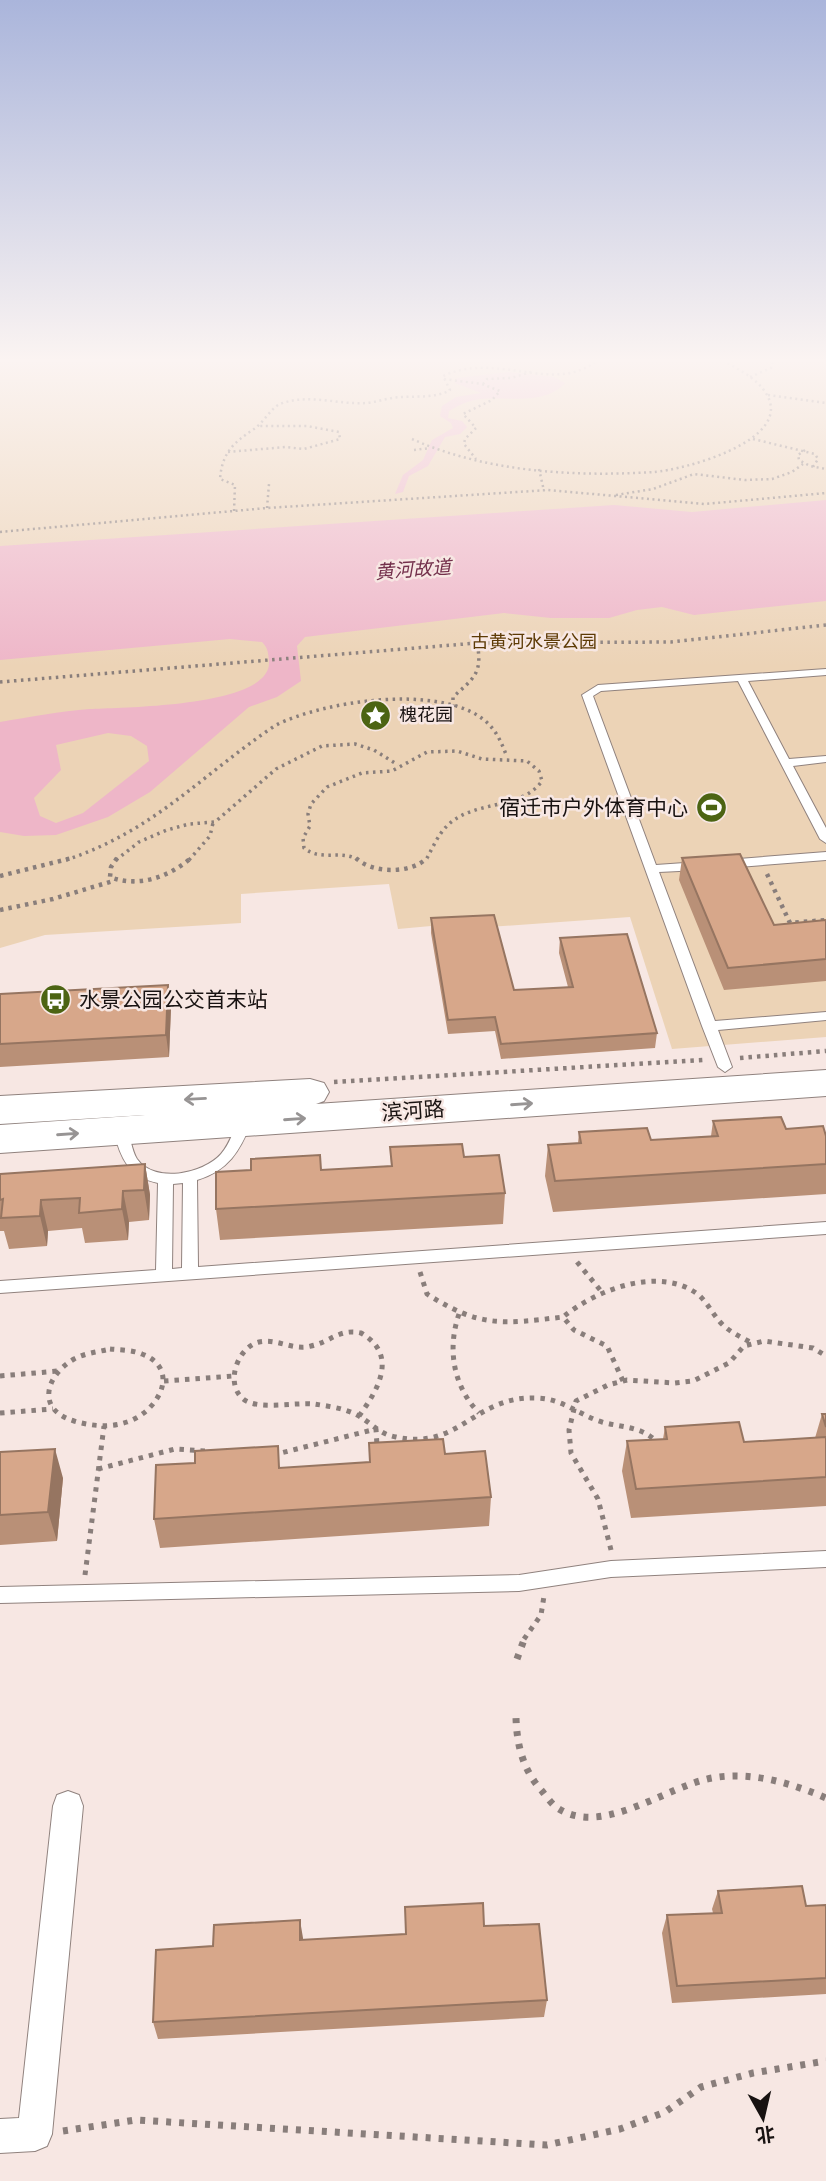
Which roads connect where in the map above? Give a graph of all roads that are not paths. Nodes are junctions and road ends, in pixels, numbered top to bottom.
1 (826, 672) edge
2 (741, 678) junction
3 (826, 760) edge
4 (786, 762) junction
5 (826, 839) edge
6 (826, 856) edge
7 (652, 870) junction
8 (826, 1016) edge
9 (709, 1026) junction
10 (826, 1061) edge
11 (723, 1063) junction
12 (826, 1083) edge
13 (0, 1110) edge
14 (244, 1123) junction
15 (121, 1131) junction
16 (0, 1139) edge
17 (191, 1177) junction
18 (166, 1178) junction
19 (826, 1228) edge
20 (190, 1273) junction
21 (164, 1275) junction
22 (0, 1287) edge
23 (826, 1559) edge
24 (0, 1595) edge
25 (68, 1806) dead end
26 (0, 2136) edge

1 - 2 lane
2 - 4 lane
2 - 7 lane
3 - 4 lane
4 - 5 lane
6 - 7 lane
7 - 9 lane
8 - 9 lane
9 - 11 lane
10 - 11 main road, 滨河路
11 -> 13 main road, 滨河路
14 -> 12 main road, 滨河路
14 - 15 main road, 滨河路
14 - 17 lane
16 -> 15 main road, 滨河路
15 - 18 lane
17 - 18 lane
17 - 20 lane
18 - 21 lane
19 - 20 lane
20 - 21 lane
21 - 22 lane
23 - 24 lane
25 - 26 street

